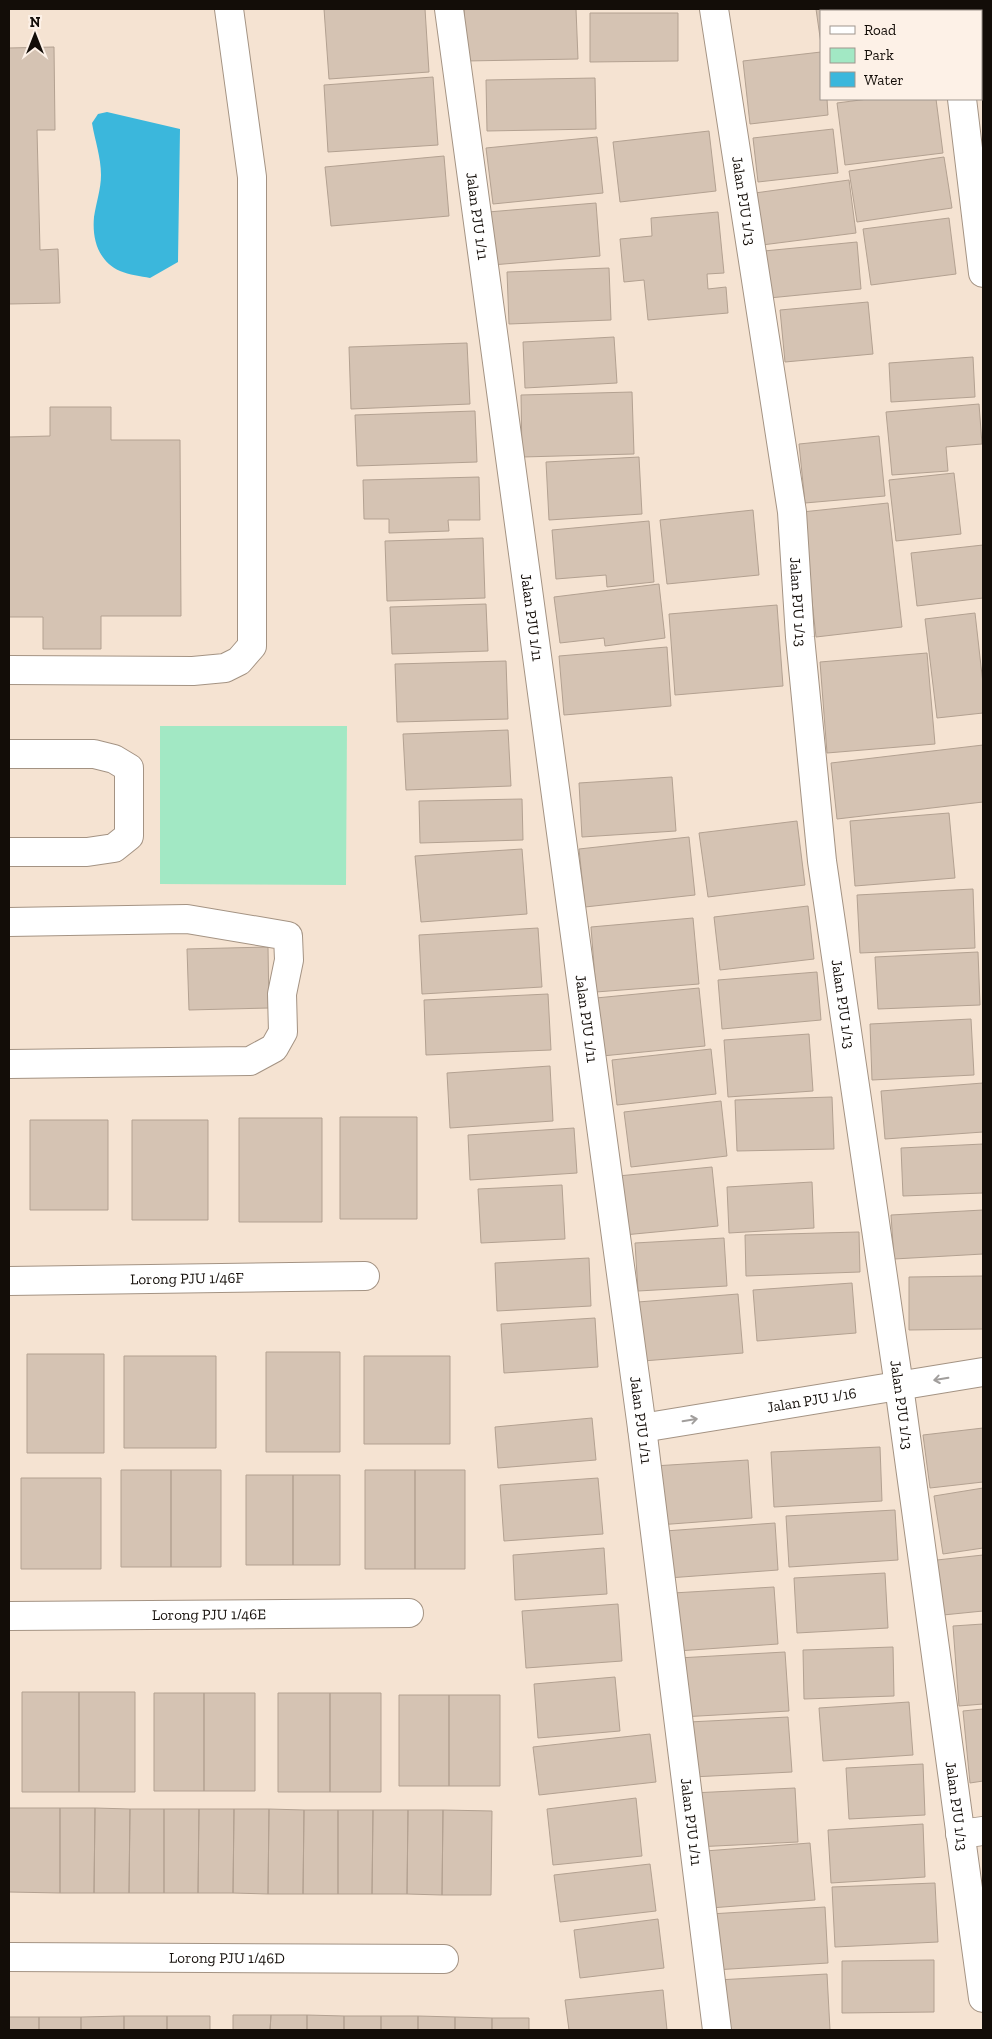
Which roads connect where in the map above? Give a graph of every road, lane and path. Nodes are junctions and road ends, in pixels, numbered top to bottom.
1 (229, 9) edge
2 (448, 9) edge
3 (714, 9) edge
4 (962, 100) edge
5 (983, 273) edge
6 (9, 670) edge
7 (9, 754) edge
8 (9, 852) edge
9 (9, 922) edge
10 (9, 1064) edge
11 (365, 1276) dead end
12 (9, 1281) edge
13 (983, 1372) edge
14 (899, 1386) junction
15 (642, 1428) junction
16 (409, 1613) dead end
17 (9, 1616) edge
18 (972, 1832) edge
19 (9, 1957) edge
20 (444, 1958) dead end
21 (983, 1998) edge
22 (717, 2030) edge

1 - 6 street
2 - 15 street, Jalan PJU 1/11
3 - 14 street, Jalan PJU 1/13
4 - 5 street
7 - 8 street
9 - 10 street
11 - 12 street, Lorong PJU 1/46F
13 -> 14 street, Jalan PJU 1/16
15 -> 14 street, Jalan PJU 1/16
14 - 18 street, Jalan PJU 1/13
15 - 22 street, Jalan PJU 1/11
16 - 17 street, Lorong PJU 1/46E
18 - 21 street, Jalan PJU 1/13
19 - 20 street, Lorong PJU 1/46D

